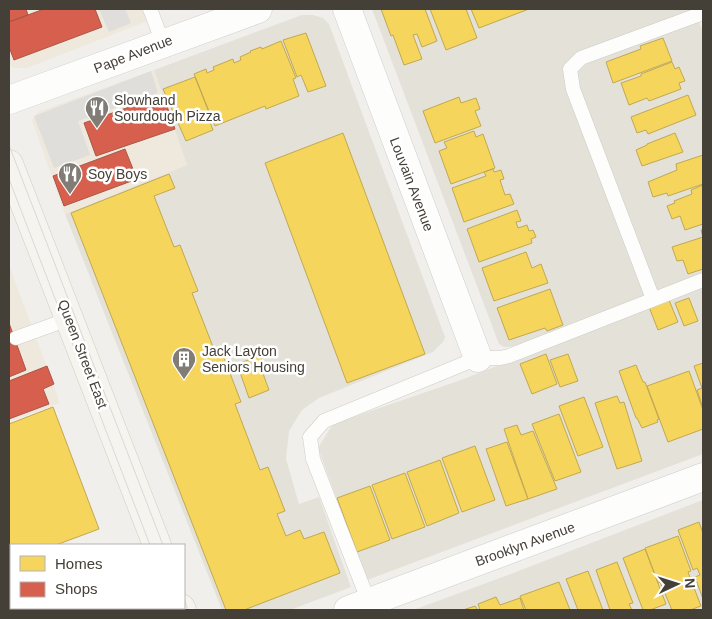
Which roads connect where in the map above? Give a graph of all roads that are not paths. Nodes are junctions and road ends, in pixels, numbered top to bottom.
1 (150, 9) edge
2 (258, 9) edge
3 (347, 9) edge
4 (703, 13) edge
5 (163, 43) junction
6 (9, 100) edge
7 (9, 164) edge
8 (703, 280) edge
9 (653, 299) junction
10 (69, 319) junction
11 (16, 338) dead end
12 (478, 358) junction
13 (703, 477) edge
14 (153, 544) edge
15 (363, 608) edge

1 - 5 lane
2 - 5 street, Pape Avenue
3 - 12 street, Louvain Avenue
4 - 9 lane
5 - 6 street, Pape Avenue
7 - 10 main road, Queen Street East
8 - 9 lane
9 - 12 lane
10 - 11 lane
10 - 14 main road, Queen Street East
12 - 15 lane
13 - 15 street, Brooklyn Avenue

